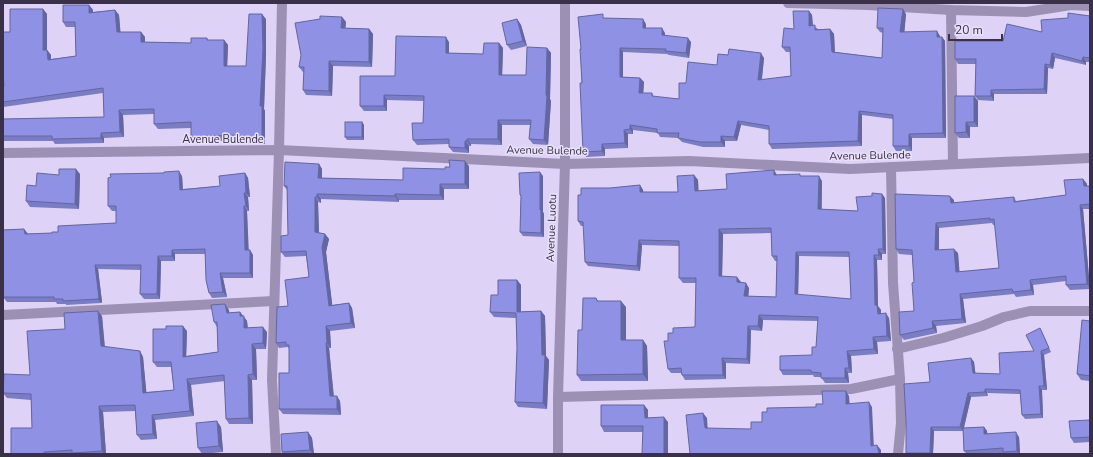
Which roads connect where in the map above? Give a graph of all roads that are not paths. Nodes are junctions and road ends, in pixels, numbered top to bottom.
1 (282, 3) edge
2 (565, 3) edge
3 (788, 3) edge
4 (919, 6) edge
5 (1090, 6) edge
6 (1028, 8) edge
7 (951, 10) junction
8 (279, 150) junction
9 (3, 152) edge
10 (1090, 158) edge
11 (565, 164) junction
12 (953, 164) junction
13 (891, 167) junction
14 (274, 301) junction
15 (1090, 311) edge
16 (3, 315) edge
17 (897, 349) junction
18 (900, 379) junction
19 (558, 397) junction
20 (276, 454) edge
21 (558, 454) edge
22 (898, 454) edge

1 - 8 street
2 - 11 street, Avenue Luotu
3 - 4 street
4 - 7 street
5 - 6 street
6 - 7 street
7 - 12 street
8 - 9 street, Avenue Bulende
8 - 11 street, Avenue Bulende
8 - 14 street
10 - 12 street, Avenue Bulende
11 - 13 street, Avenue Bulende
11 - 19 street, Avenue Luotu
12 - 13 street, Avenue Bulende
13 - 17 street
14 - 16 street
14 - 20 street
15 - 17 street
17 - 18 street
18 - 19 street
18 - 22 street
19 - 21 street, Avenue Luotu

